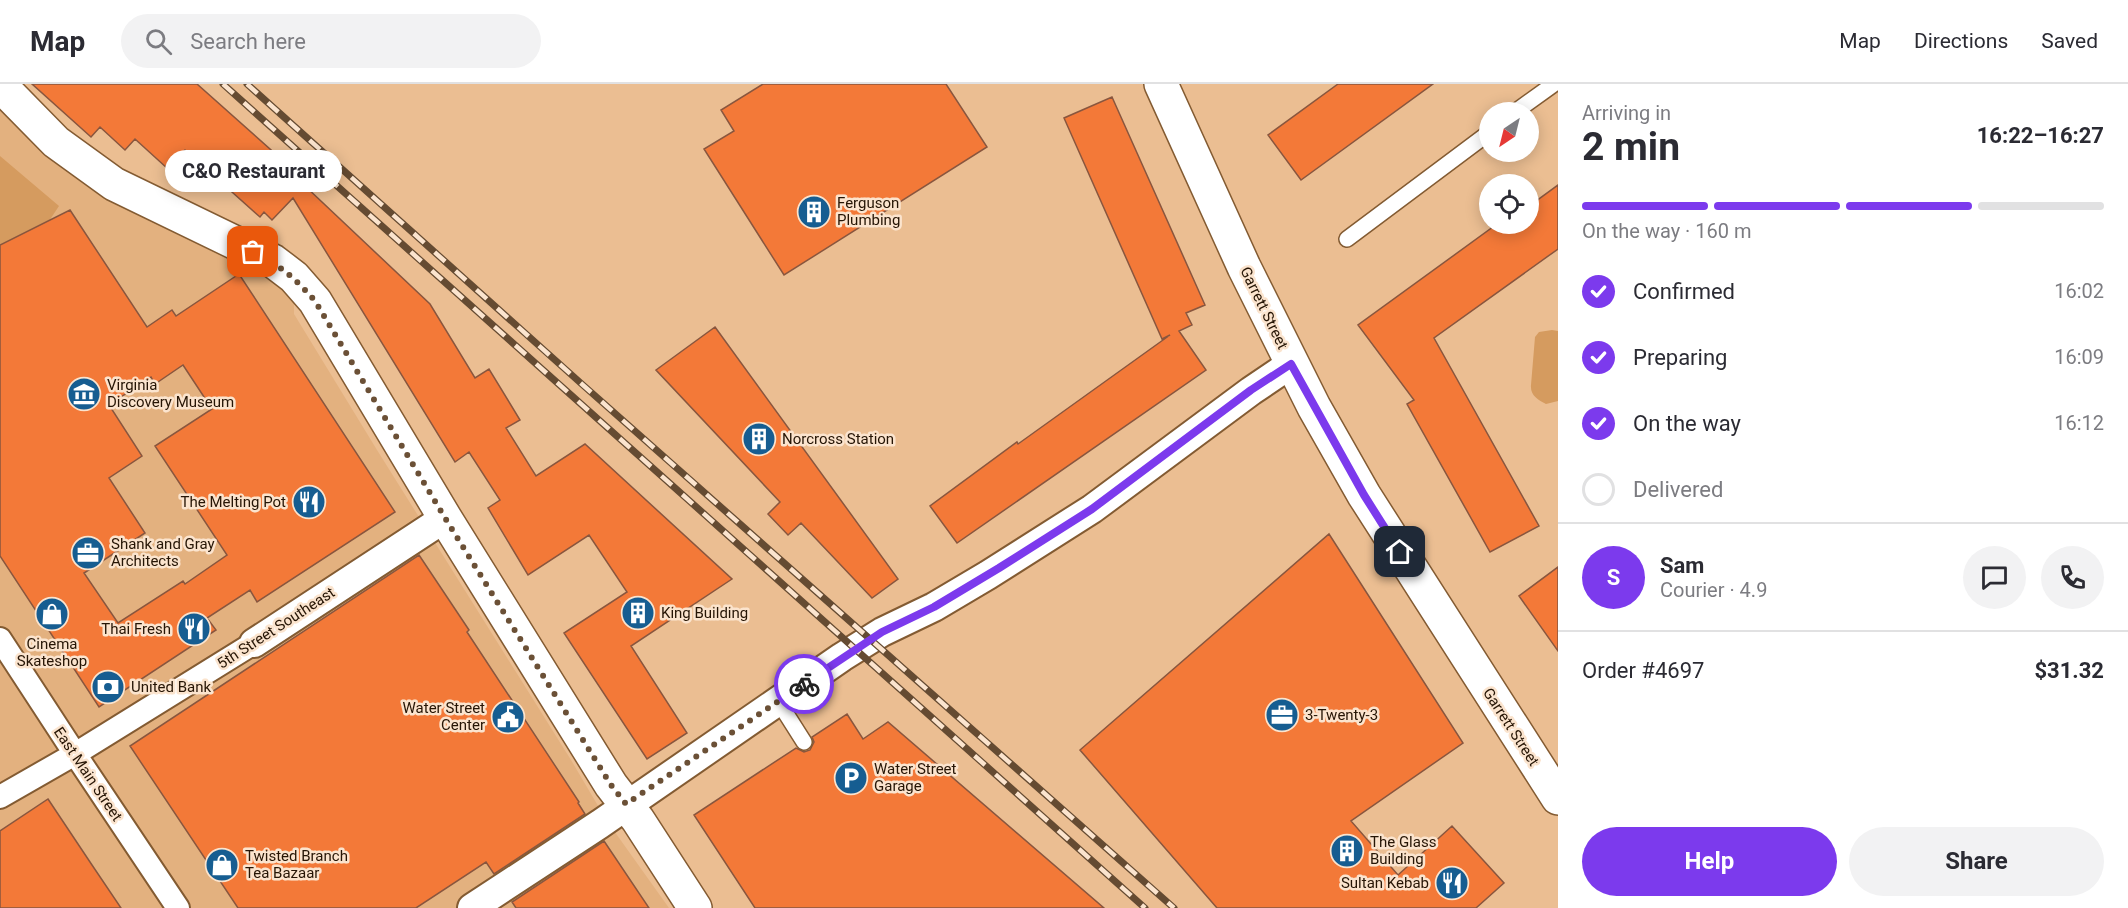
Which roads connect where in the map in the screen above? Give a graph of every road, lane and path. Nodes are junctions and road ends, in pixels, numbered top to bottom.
1 (1161, 84) edge
2 (1554, 84) edge
3 (0, 85) edge
4 (1529, 102) edge
5 (1479, 140) edge
6 (1347, 239) dead end
7 (1291, 364) junction
8 (445, 518) junction
9 (0, 639) edge
10 (255, 643) joint
11 (778, 701) junction
12 (804, 742) dead end
13 (75, 754) junction
14 (0, 797) edge
15 (1558, 798) edge
16 (626, 804) junction
17 (178, 908) edge
18 (472, 908) edge
19 (695, 908) edge

1 - 7 street, Garrett Street
2 - 4 lane
3 - 8 street
5 - 6 lane
7 - 11 street
7 - 15 street, Garrett Street
8 - 10 street, 5th Street Southeast
8 - 16 street
9 - 13 street, East Main Street
10 - 13 street, 5th Street Southeast
11 - 12 lane
11 - 16 street
13 - 14 street, 5th Street Southeast
13 - 17 street, East Main Street
16 - 18 street
16 - 19 street

